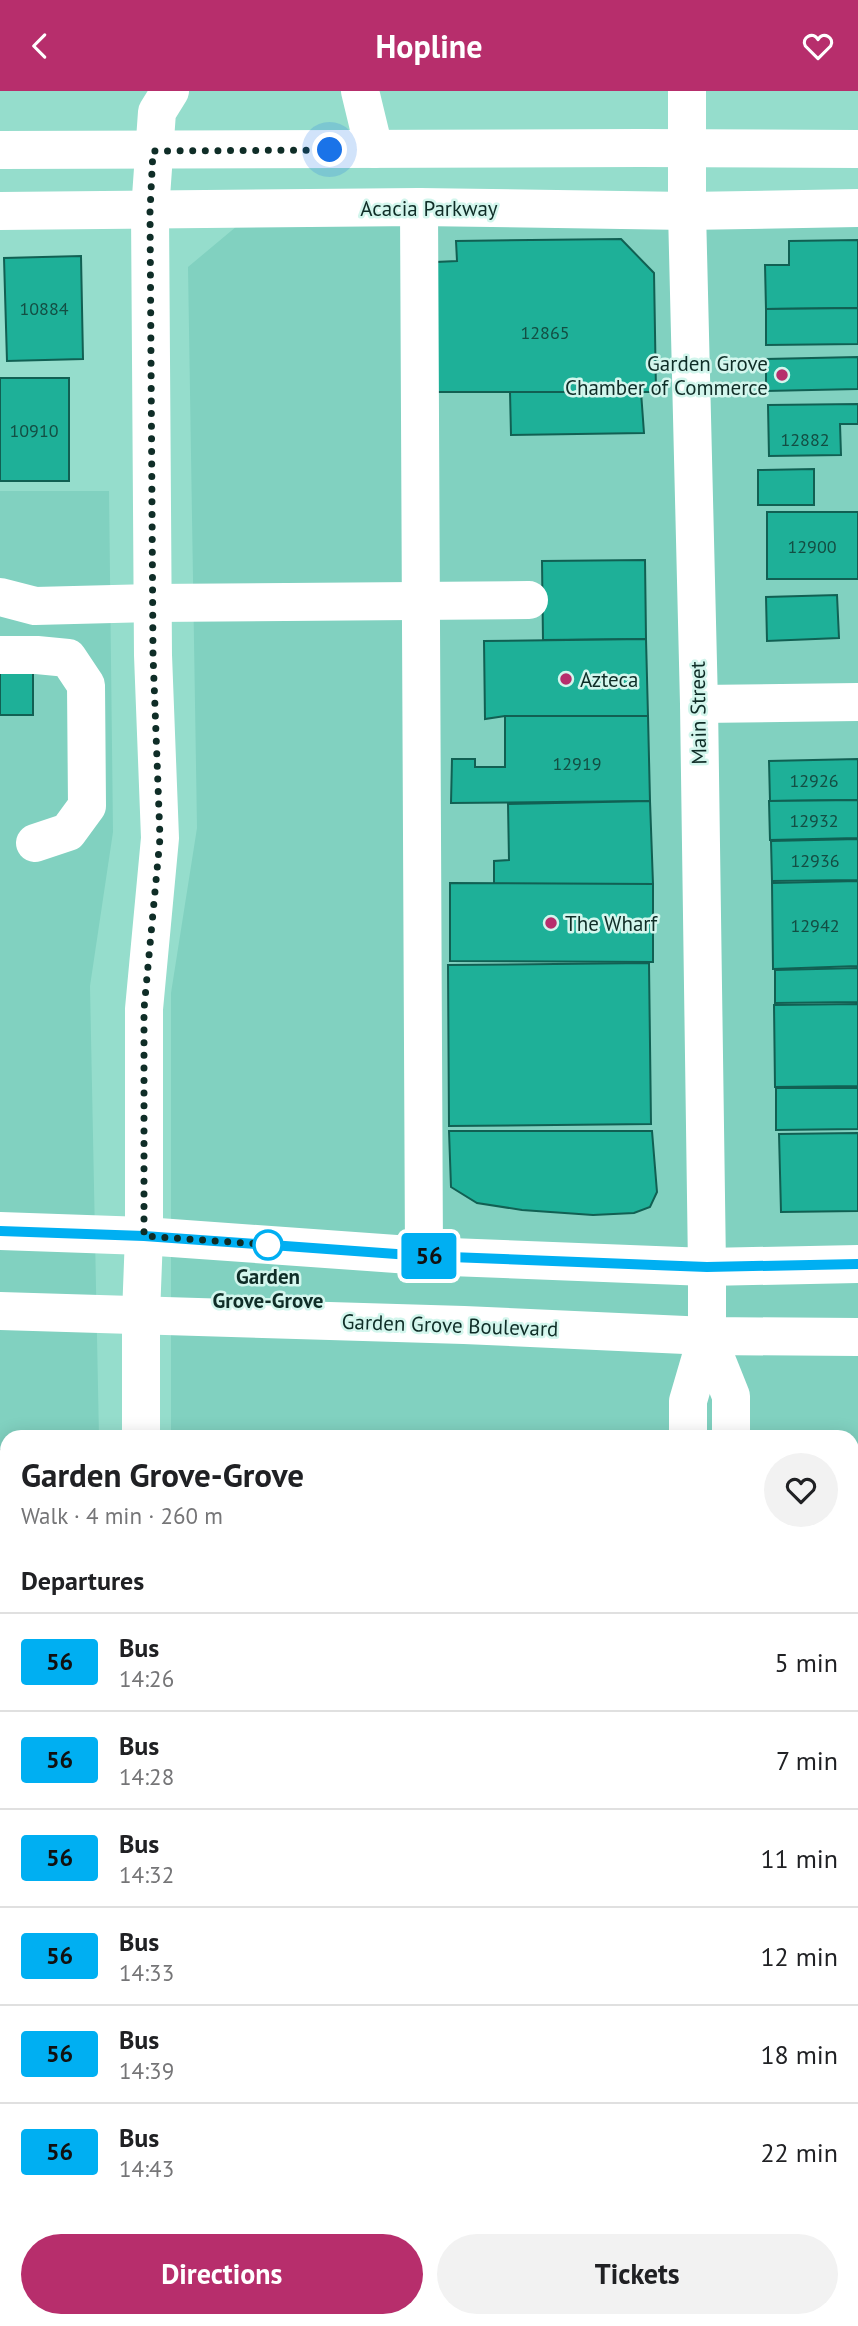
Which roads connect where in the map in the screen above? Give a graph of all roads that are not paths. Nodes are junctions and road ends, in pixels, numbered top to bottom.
1 (170, 91) edge
2 (360, 91) edge
3 (687, 91) edge
4 (688, 148) junction
5 (374, 149) junction
6 (858, 149) edge
7 (0, 151) edge
8 (153, 151) junction
9 (419, 207) junction
10 (858, 208) edge
11 (0, 211) edge
12 (150, 211) junction
13 (687, 211) junction
14 (0, 597) edge
15 (529, 600) dead end
16 (420, 601) junction
17 (152, 603) junction
18 (0, 655) edge
19 (858, 702) edge
20 (699, 704) junction
21 (35, 843) dead end
22 (0, 1231) edge
23 (144, 1236) junction
24 (424, 1256) junction
25 (858, 1264) edge
26 (707, 1267) junction
27 (0, 1311) edge
28 (141, 1314) junction
29 (706, 1336) junction
30 (858, 1337) edge
31 (141, 1430) edge
32 (688, 1430) edge
33 (732, 1430) edge

1 - 8 street
2 - 5 street
3 - 4 street, Main Street
4 - 5 street
4 - 6 street
4 - 13 street, Main Street
5 - 8 street
7 - 8 street
8 - 12 street
9 - 12 street, Acacia Parkway
9 - 13 street, Acacia Parkway
9 - 16 street
10 - 13 street, Acacia Parkway
11 - 12 street, Acacia Parkway
12 - 17 street
13 - 20 street, Main Street
14 - 17 street
15 - 16 street
16 - 17 street
16 - 24 street
17 - 23 street
18 - 21 street
19 - 20 street
20 - 26 street, Main Street
22 - 23 street
23 - 24 street
23 - 28 street
24 - 26 street
25 - 26 street
26 - 29 street, Main Street
27 - 28 street, Garden Grove Boulevard
28 - 29 street, Garden Grove Boulevard
28 - 31 street
29 - 30 street, Garden Grove Boulevard
29 - 32 street
29 - 33 street

